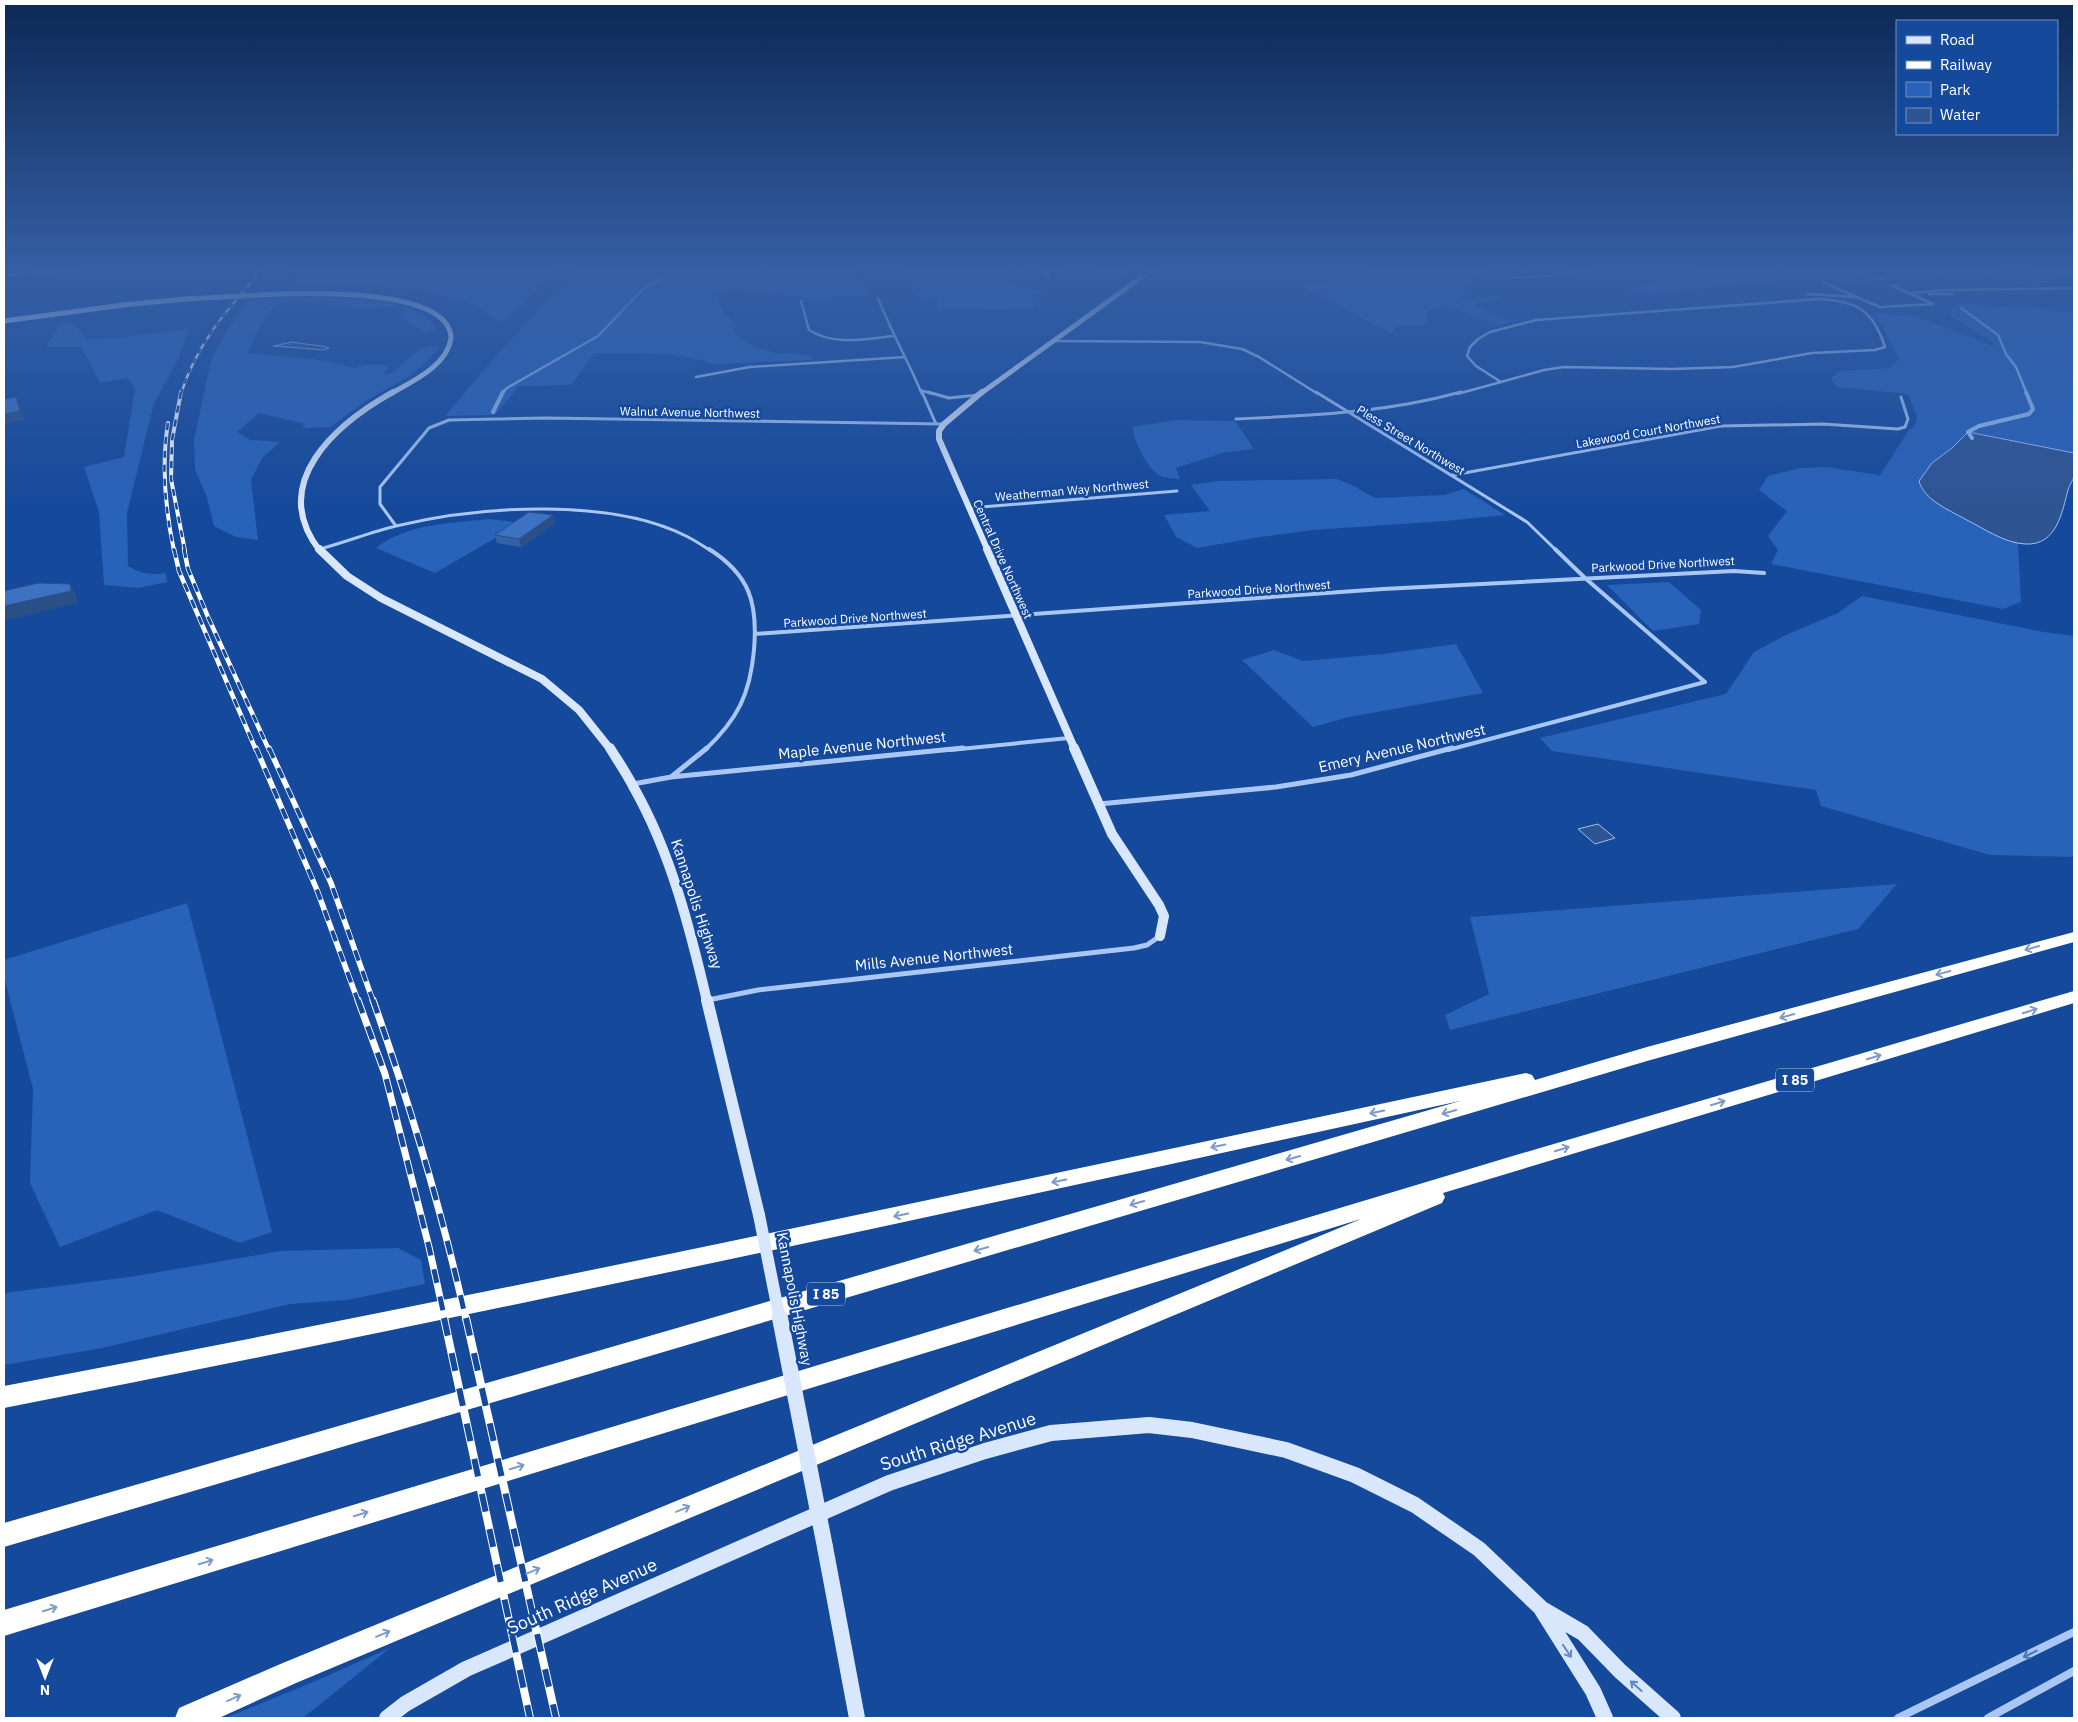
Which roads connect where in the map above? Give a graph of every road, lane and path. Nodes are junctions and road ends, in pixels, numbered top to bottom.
1 (447, 349) edge
2 (901, 349) edge
3 (1040, 349) edge
4 (1243, 349) edge
5 (1468, 349) edge
6 (1877, 349) edge
7 (905, 357) junction
8 (696, 377) dead end
9 (1502, 382) junction
10 (920, 390) junction
11 (978, 394) junction
12 (1901, 397) dead end
13 (1351, 413) junction
14 (1236, 419) dead end
15 (940, 424) junction
16 (1453, 475) junction
17 (1177, 491) dead end
18 (969, 508) junction
19 (396, 526) junction
20 (320, 549) junction
21 (1764, 573) dead end
22 (1586, 578) junction
23 (1016, 617) junction
24 (755, 634) junction
25 (1705, 682) joint
26 (1069, 738) junction
27 (671, 776) junction
28 (633, 784) junction
29 (1099, 804) junction
30 (1160, 936) joint
31 (2074, 936) edge
32 (2074, 998) edge
33 (708, 1000) junction
34 (1647, 1054) junction
35 (1516, 1163) junction
36 (4, 1397) edge
37 (4, 1535) edge
38 (1542, 1609) junction
39 (4, 1623) edge
40 (2074, 1632) edge
41 (2074, 1671) edge
42 (189, 1718) edge
43 (387, 1718) edge
44 (857, 1718) edge
45 (1605, 1718) edge
46 (1673, 1718) edge
47 (1898, 1718) edge
48 (1988, 1718) edge

1 - 20 main road, Kannapolis Highway, bridge
2 - 7 street
3 - 11 main road
4 - 13 street, Pless Street Northwest
5 - 9 street
6 - 9 street
7 - 8 street
7 - 10 street
9 - 13 street
10 - 11 street
10 - 15 street
11 - 15 main road
12 - 16 street, Lakewood Court Northwest
13 - 14 street
13 - 16 street, Pless Street Northwest
15 - 18 main road, Central Drive Northwest
15 - 19 street, Walnut Avenue Northwest
16 - 22 street, Pless Street Northwest
17 - 18 street, Weatherman Way Northwest
18 - 23 main road, Central Drive Northwest
19 - 20 street
19 - 24 street
20 - 28 main road, Kannapolis Highway
21 - 22 street, Parkwood Drive Northwest
22 - 23 street, Parkwood Drive Northwest
22 - 25 street, Pless Street Northwest
23 - 24 street, Parkwood Drive Northwest
23 - 26 main road, Central Drive Northwest
24 - 27 street
25 - 29 street, Emery Avenue Northwest
26 - 27 street, Maple Avenue Northwest
26 - 29 main road, Central Drive Northwest
27 - 28 street, Maple Avenue Northwest
28 - 33 main road, Kannapolis Highway
29 - 30 main road, Central Drive Northwest
30 - 33 street, Mills Avenue Northwest
31 -> 34 highway, I 85
35 -> 32 highway, I 85
33 - 44 main road, Kannapolis Highway, bridge
34 -> 36 highway
34 -> 37 highway, I 85
39 -> 35 highway, I 85
42 -> 35 highway
38 - 43 main road, South Ridge Avenue
38 -> 45 main road, South Ridge Avenue
46 -> 38 main road, South Ridge Avenue
40 -> 47 street
41 - 48 street

